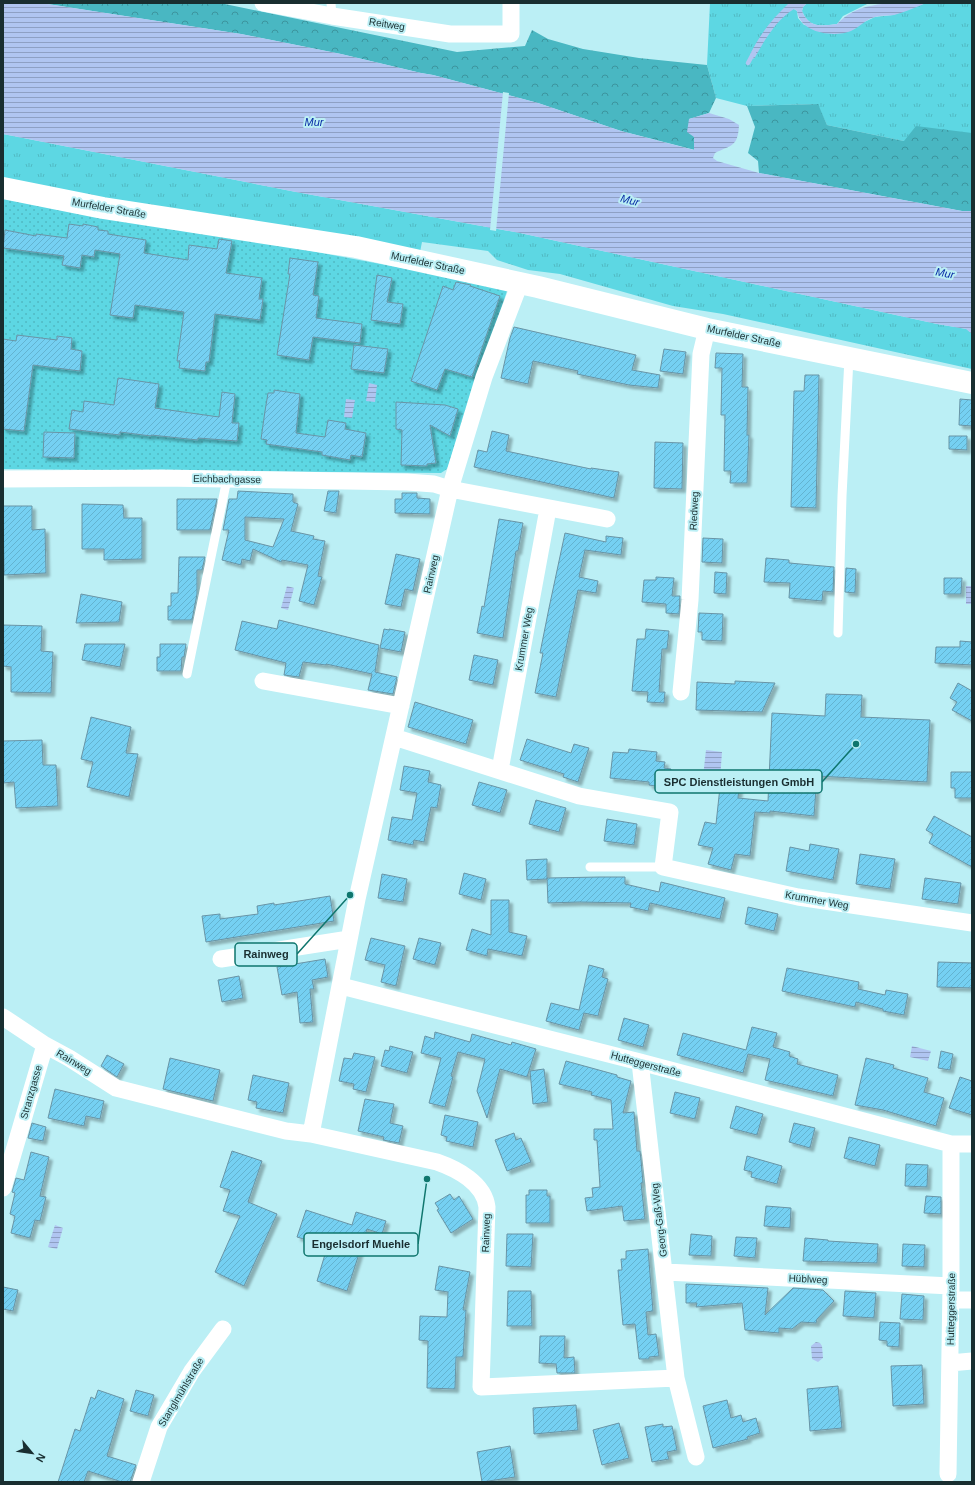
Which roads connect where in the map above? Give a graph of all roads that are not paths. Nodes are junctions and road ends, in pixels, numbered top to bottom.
1 (263, 3) edge
2 (512, 3) edge
3 (332, 9) edge
4 (3, 188) edge
5 (520, 283) junction
6 (706, 329) junction
7 (849, 358) junction
8 (972, 382) edge
9 (3, 479) edge
10 (227, 479) junction
11 (450, 489) junction
12 (548, 509) junction
13 (607, 519) dead end
14 (838, 632) dead end
15 (187, 674) dead end
16 (263, 682) dead end
17 (681, 692) dead end
18 (401, 706) junction
19 (394, 737) junction
20 (500, 770) junction
21 (590, 867) dead end
22 (663, 867) junction
23 (972, 923) edge
24 (349, 939) junction
25 (221, 959) dead end
26 (340, 986) junction
27 (3, 1017) edge
28 (45, 1045) junction
29 (640, 1062) junction
30 (310, 1134) junction
31 (950, 1144) junction
32 (972, 1144) edge
33 (3, 1188) edge
34 (665, 1272) junction
35 (951, 1293) junction
36 (972, 1300) edge
37 (223, 1329) dead end
38 (972, 1361) edge
39 (950, 1363) junction
40 (676, 1378) junction
41 (696, 1457) dead end
42 (948, 1474) dead end
43 (141, 1482) edge

1 - 3 street, Reitweg
2 - 3 street, Reitweg
4 - 5 street, Murfelder Straße
5 - 6 street, Murfelder Straße
5 - 11 street, Rainweg
6 - 7 street, Murfelder Straße
6 - 17 street, Riedweg
7 - 8 street, Murfelder Straße
7 - 14 lane
9 - 10 street, Eichbachgasse
10 - 11 street, Eichbachgasse
10 - 15 lane
11 - 12 street
11 - 18 street, Rainweg
12 - 13 street
12 - 20 street, Krummer Weg
16 - 18 street
18 - 19 street, Rainweg
19 - 20 street
19 - 24 street, Rainweg
20 - 22 street
21 - 22 lane, Krummer Weg
22 - 23 street, Krummer Weg
24 - 25 street
24 - 26 street, Rainweg
26 - 29 street, Hutteggerstraße
26 - 30 street, Rainweg
27 - 28 street
28 - 30 street, Rainweg
28 - 33 street, Stranzgasse
29 - 31 street, Hutteggerstraße
29 - 34 street, Georg-Gaß-Weg
30 - 40 street, Rainweg
31 - 32 street, Hutteggerstraße
31 - 35 street, Hutteggerstraße
34 - 35 street, Hüblweg
34 - 40 street, Georg-Gaß-Weg
35 - 36 street, Hüblweg
35 - 39 street, Hutteggerstraße
37 - 43 street, Stanglmühlstraße
38 - 39 street
39 - 42 street, Hutteggerstraße
40 - 41 street, Georg-Gaß-Weg

